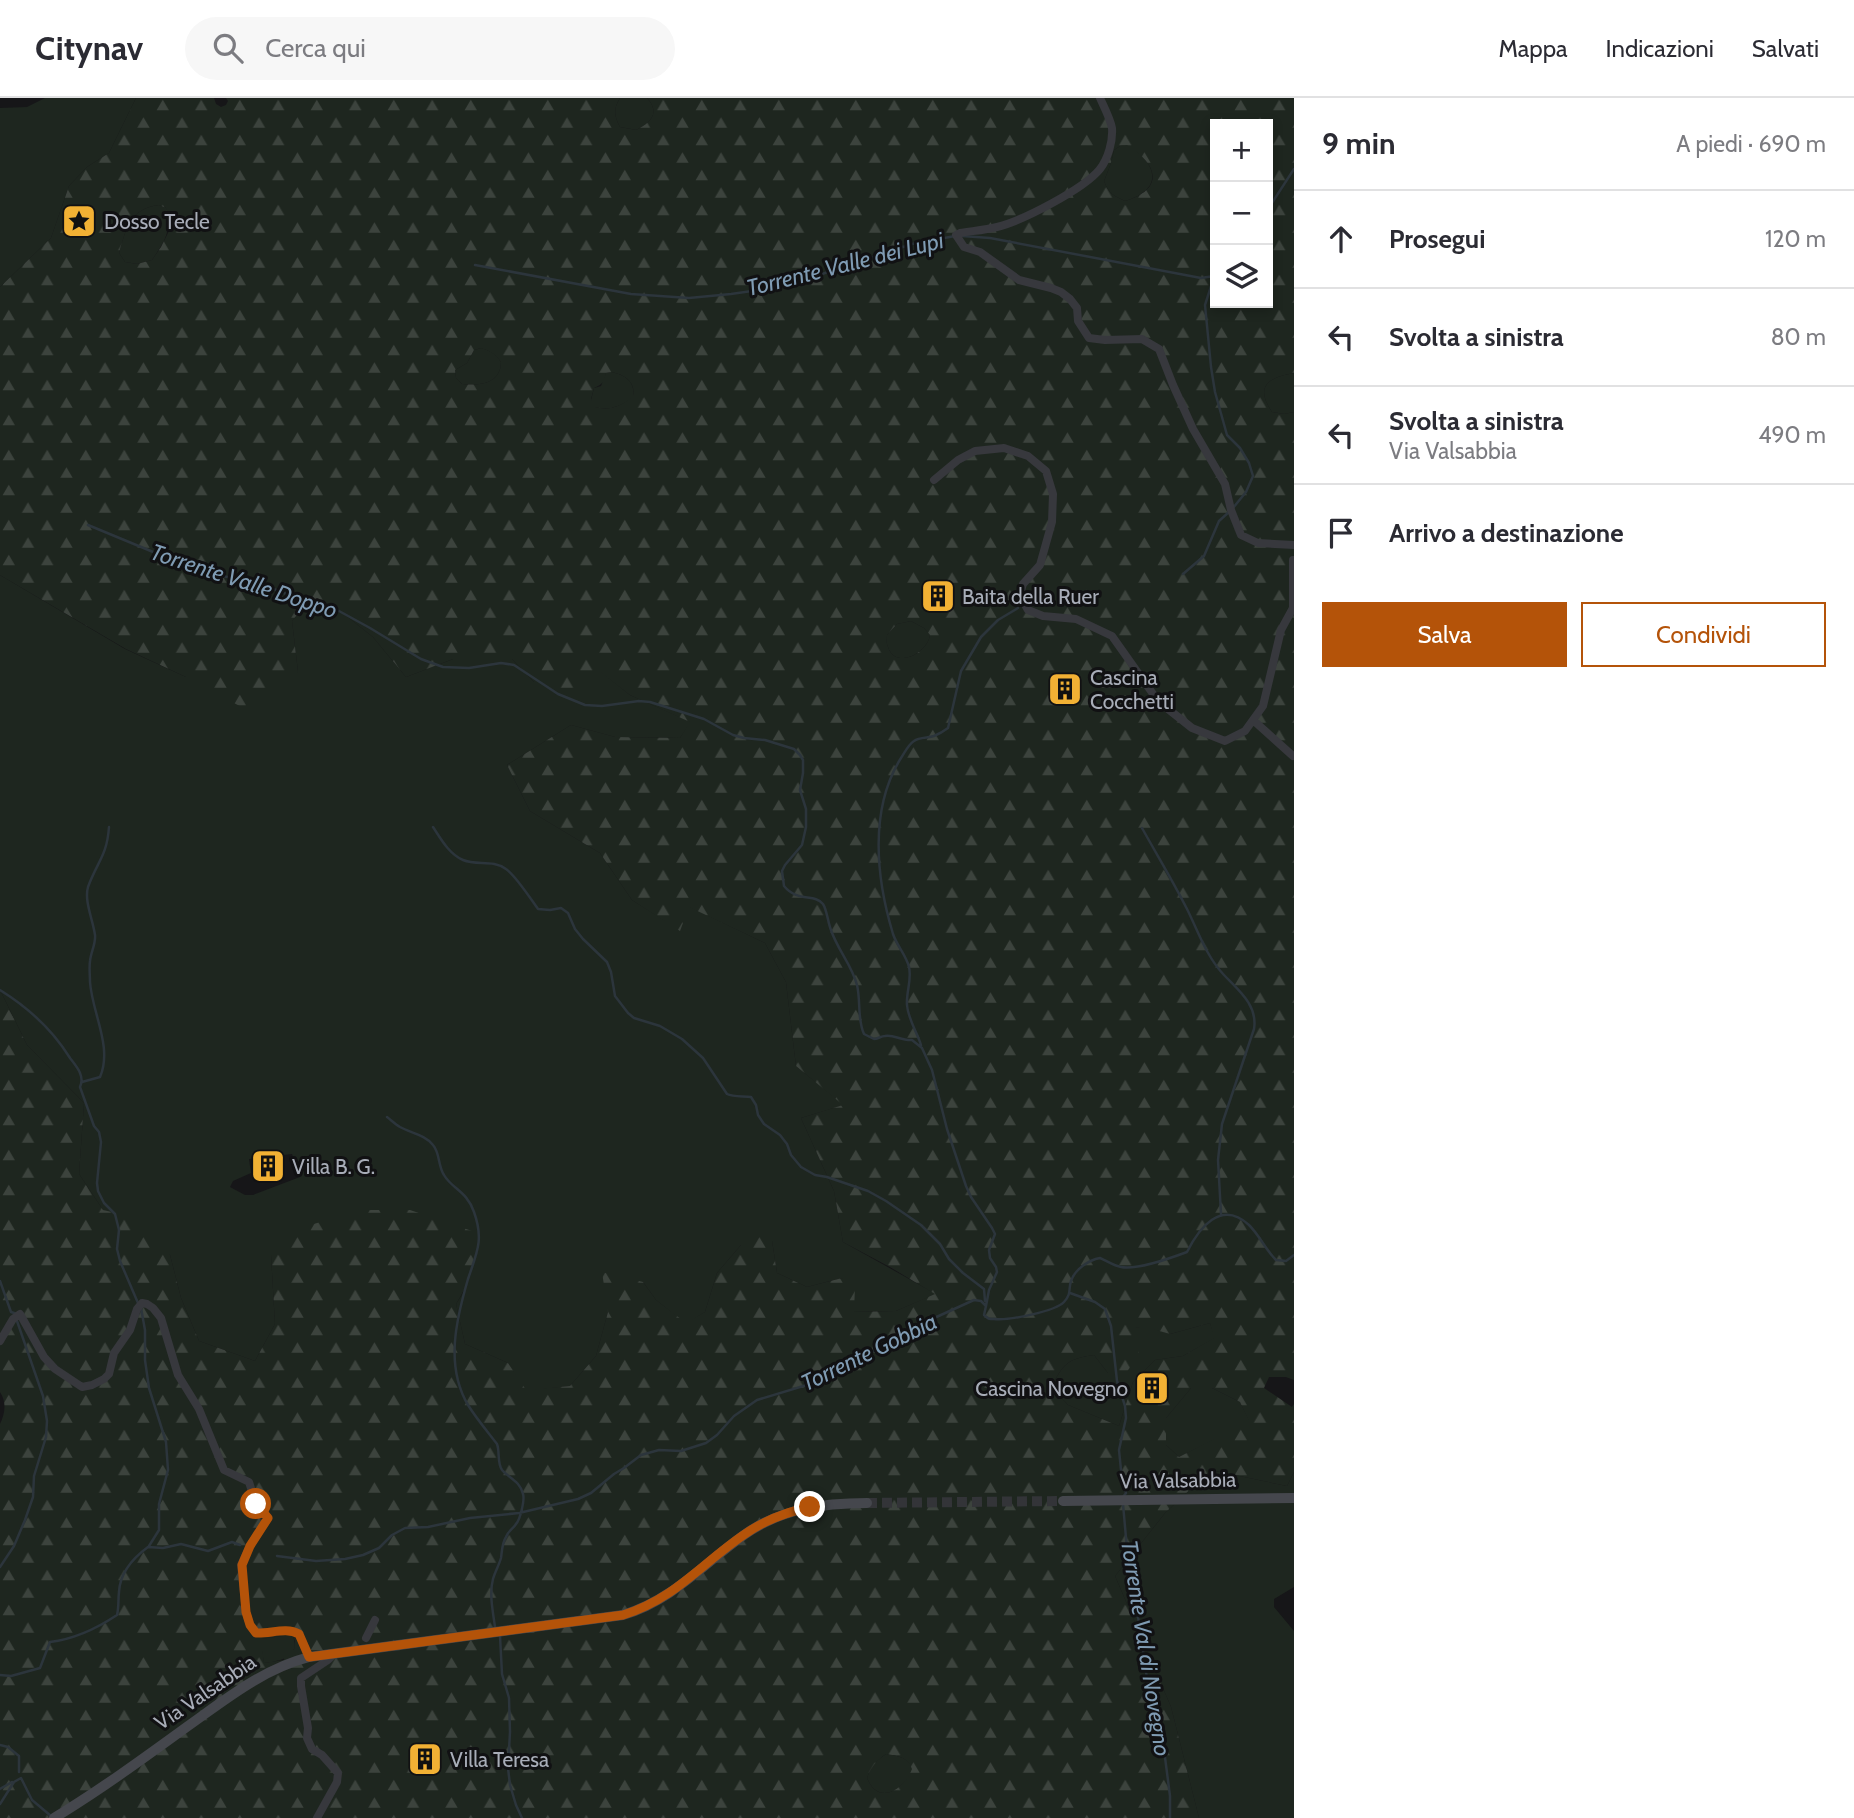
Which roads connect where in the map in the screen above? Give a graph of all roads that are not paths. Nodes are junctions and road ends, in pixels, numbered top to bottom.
1 (1100, 98) edge
2 (934, 480) dead end
3 (1294, 545) edge
4 (1294, 559) edge
5 (1253, 720) junction
6 (1293, 756) edge
7 (0, 1341) edge
8 (1294, 1498) edge
9 (1067, 1501) tunnel mouth
10 (867, 1503) tunnel mouth
11 (375, 1620) dead end
12 (366, 1639) dead end
13 (335, 1653) junction
14 (309, 1657) junction
15 (54, 1818) edge
16 (317, 1818) edge

1 - 3 street
2 - 5 street
4 - 5 street
5 - 6 street
7 - 14 street
8 - 9 main road, Via Valsabbia
10 - 13 main road, Via Valsabbia
11 - 12 street
13 - 14 main road, Via Valsabbia
13 - 16 street
14 - 15 main road, Via Valsabbia

